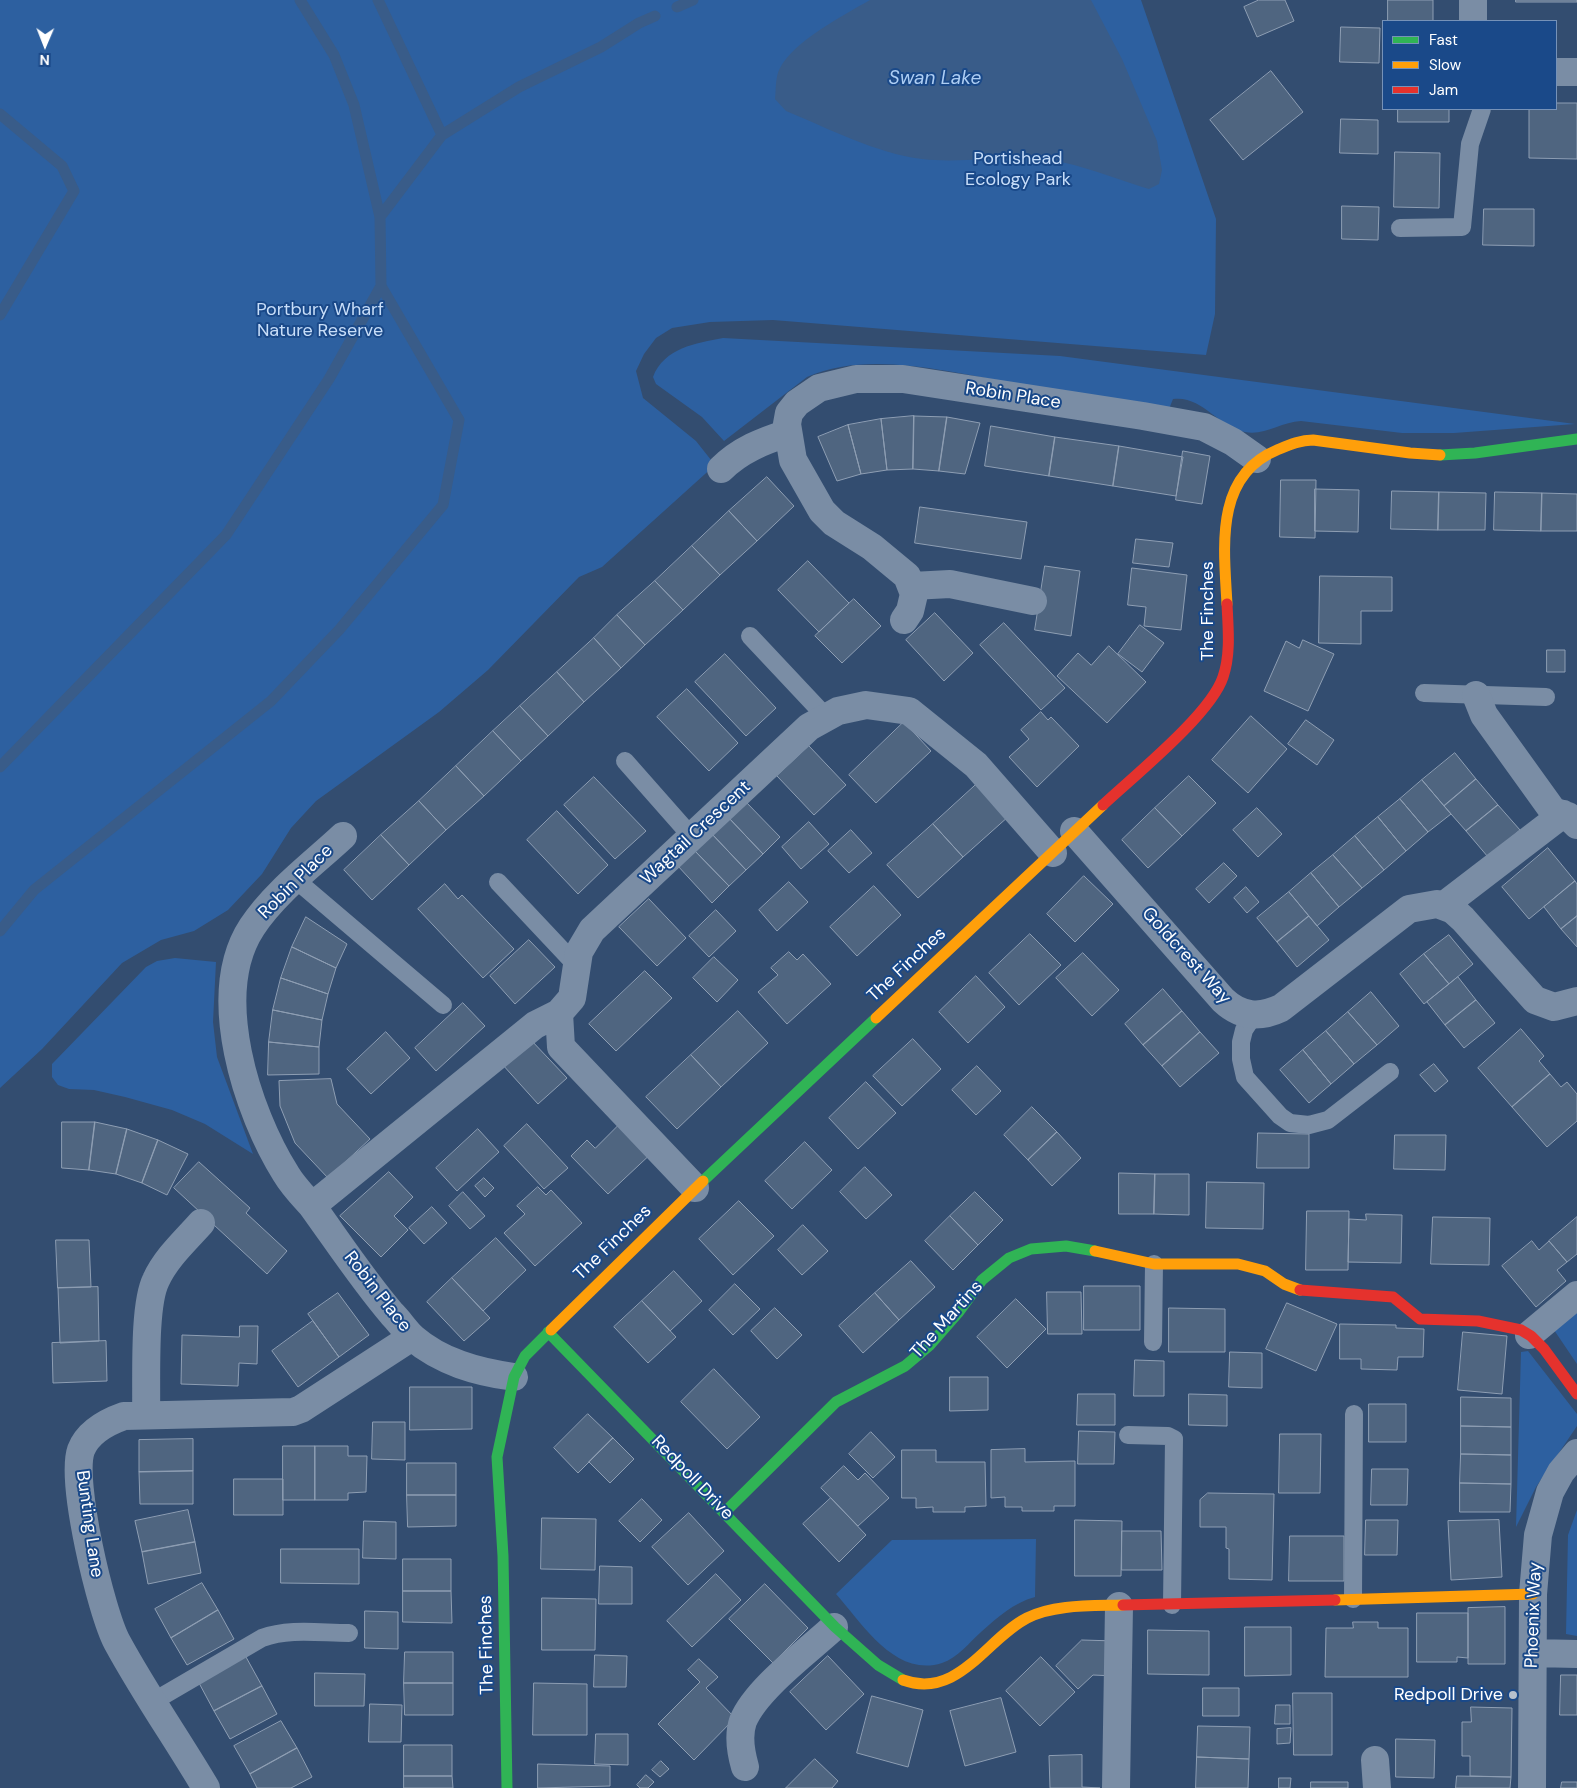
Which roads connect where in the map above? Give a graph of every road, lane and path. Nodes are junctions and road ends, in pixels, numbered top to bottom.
1 (1473, 0) edge
2 (1473, 20) edge
3 (1557, 72) edge
4 (1577, 72) edge
5 (1482, 110) edge
6 (1400, 228) dead end
7 (788, 433) junction
8 (1577, 439) edge
9 (1257, 459) junction
10 (721, 469) dead end
11 (912, 586) junction
12 (1033, 601) dead end
13 (904, 620) dead end
14 (750, 636) dead end
15 (1424, 693) dead end
16 (1476, 695) junction
17 (1546, 697) dead end
18 (827, 718) junction
19 (625, 761) dead end
20 (1570, 820) edge
21 (1074, 831) junction
22 (343, 836) dead end
23 (692, 837) junction
24 (1053, 853) junction
25 (296, 880) junction
26 (498, 882) dead end
27 (1443, 906) junction
28 (577, 966) junction
29 (1577, 1001) edge
30 (443, 1006) dead end
31 (559, 1013) junction
32 (1254, 1015) junction
33 (1390, 1072) dead end
34 (695, 1188) junction
35 (312, 1206) junction
36 (201, 1223) dead end
37 (1154, 1264) junction
38 (1577, 1296) edge
39 (548, 1332) junction
40 (1530, 1335) junction
41 (412, 1337) junction
42 (1153, 1342) dead end
43 (514, 1377) junction
44 (1577, 1394) edge
45 (1354, 1414) dead end
46 (146, 1415) junction
47 (1128, 1435) dead end
48 (1577, 1453) edge
49 (725, 1512) junction
50 (1534, 1594) junction
51 (1353, 1599) junction
52 (1172, 1605) junction
53 (1119, 1606) junction
54 (834, 1627) junction
55 (349, 1633) dead end
56 (1533, 1653) junction
57 (1577, 1654) edge
58 (154, 1701) junction
59 (1375, 1760) dead end
60 (745, 1767) dead end
61 (206, 1788) edge
62 (507, 1788) edge
63 (1116, 1788) edge
64 (1377, 1788) edge
65 (1532, 1788) edge

1 - 2 street
3 - 4 street
5 - 6 lane
7 - 9 street, Robin Place
7 - 10 street
7 - 11 street, Robin Place
8 - 9 street, The Finches
9 - 21 street, The Finches
11 - 12 street
11 - 13 street
14 - 18 lane
15 - 16 lane
16 - 17 lane
16 - 20 street
18 - 23 street, Wagtail Crescent
18 - 24 street, Wagtail Crescent
19 - 23 lane
20 - 27 street
21 - 24 street, The Finches
21 - 32 street, Goldcrest Way
22 - 25 street, Robin Place
23 - 28 street, Wagtail Crescent
24 - 34 street, The Finches
25 - 30 lane
25 - 35 street, Robin Place
26 - 28 lane
27 - 29 street
27 - 32 street
28 - 31 street, Wagtail Crescent
31 - 34 street
31 - 35 street
32 - 33 lane
34 - 39 street, The Finches
35 - 41 street, Robin Place
36 - 46 street
37 - 40 street, The Martins
37 - 42 lane
37 - 49 street, The Martins
38 - 40 street
39 - 43 street, The Finches
39 - 49 street, Redpoll Drive
40 - 44 street, The Martins
41 - 43 street, Robin Place
41 - 46 street, Bunting Lane
43 - 62 street, The Finches
45 - 51 lane
46 - 58 street, Bunting Lane
47 - 52 lane
48 - 50 street, Phoenix Way
49 - 54 street, Redpoll Drive
50 - 51 street, Redpoll Drive
50 - 56 street, Phoenix Way
51 - 52 street, Redpoll Drive
52 - 53 street, Redpoll Drive
53 - 54 street, Redpoll Drive
53 - 63 street
54 - 60 street
55 - 58 lane
56 - 57 street
56 - 65 street, Phoenix Way
58 - 61 street, Bunting Lane
59 - 64 street

